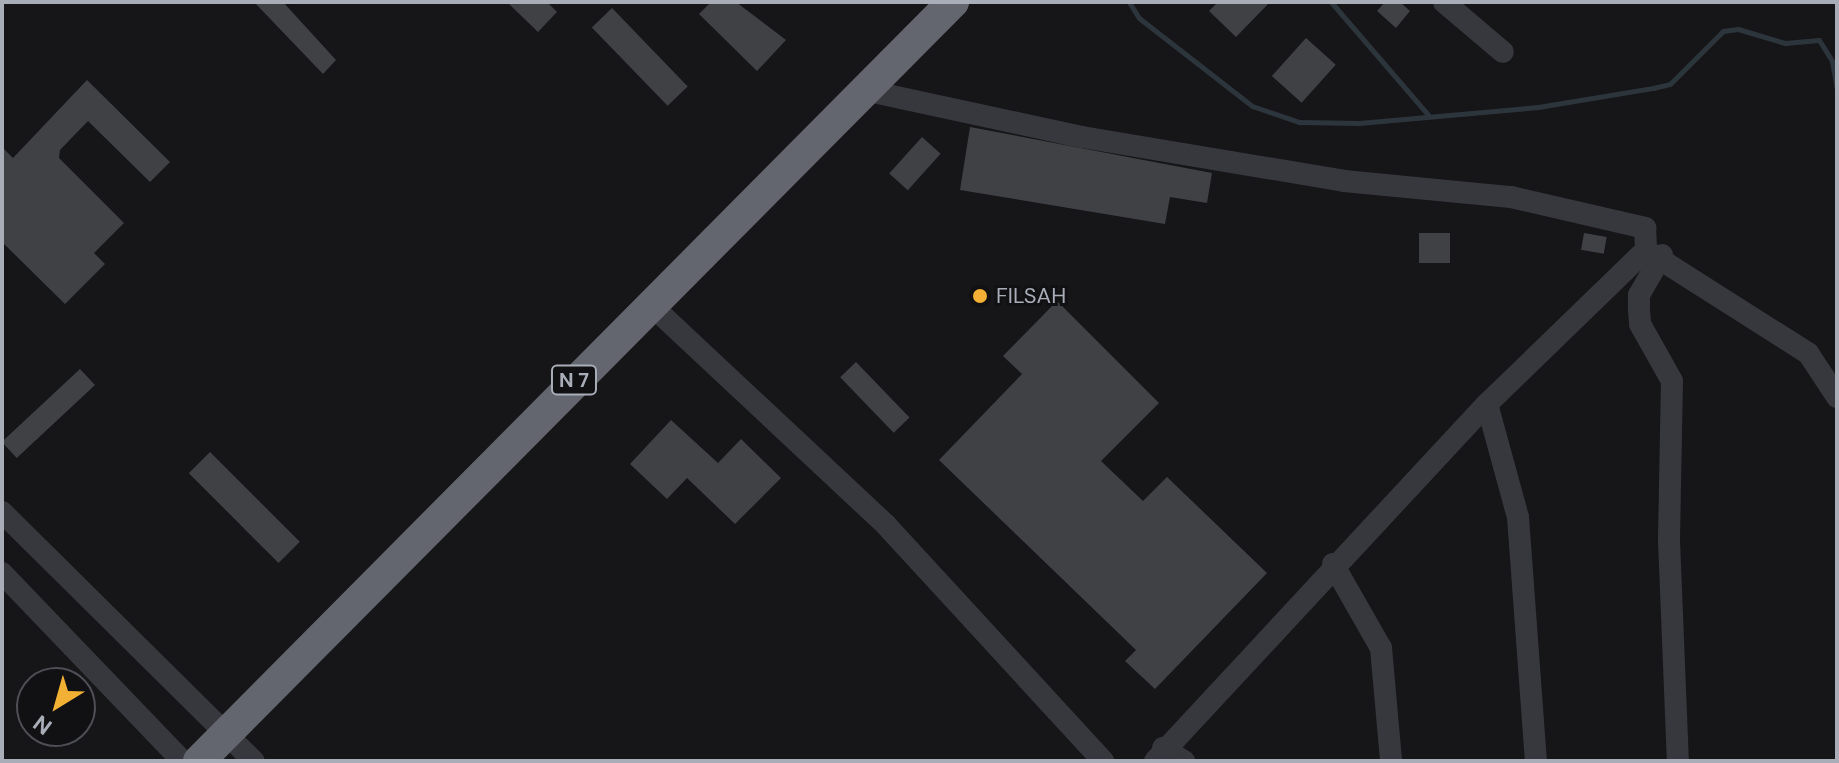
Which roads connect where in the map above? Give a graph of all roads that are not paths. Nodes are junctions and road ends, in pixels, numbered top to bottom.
1 (953, 2) edge
2 (1444, 2) edge
3 (1503, 52) dead end
4 (864, 90) junction
5 (1654, 253) junction
6 (651, 305) junction
7 (1837, 397) edge
8 (1487, 404) junction
9 (2, 512) edge
10 (1333, 564) junction
11 (2, 573) edge
12 (227, 733) junction
13 (1159, 754) edge
14 (182, 761) edge
15 (199, 761) edge
16 (254, 761) edge
17 (1103, 761) edge
18 (1184, 761) edge
19 (1391, 761) edge
20 (1536, 761) edge
21 (1678, 761) edge

1 - 4 highway, N 7
2 - 3 street
4 - 5 street
4 - 6 highway, N 7
5 - 7 street
5 - 8 street
5 - 21 street
6 - 12 highway, N 7
6 - 17 street
8 - 10 street
8 - 20 street
9 - 12 street
10 - 13 street
10 - 19 street
11 - 14 street
12 - 15 highway, N 7
12 - 16 street
13 - 18 street

